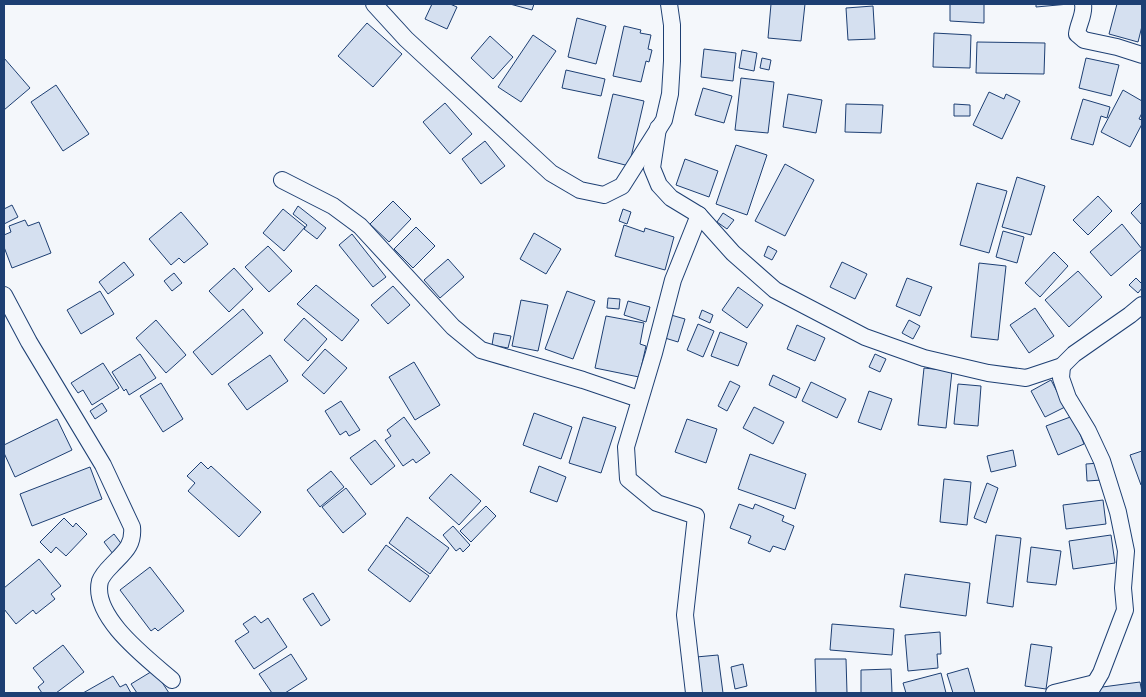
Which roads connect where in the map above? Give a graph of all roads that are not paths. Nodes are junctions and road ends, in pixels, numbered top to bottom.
1 (374, 4) edge
2 (669, 4) edge
3 (1083, 4) edge
4 (1142, 55) edge
5 (658, 128) junction
6 (282, 180) dead end
7 (699, 215) junction
8 (4, 295) edge
9 (1142, 305) edge
10 (1062, 366) junction
11 (639, 399) junction
12 (172, 680) dead end
13 (1092, 688) edge
14 (694, 693) edge
15 (1054, 693) edge

1 - 5 street
2 - 5 street
3 - 4 street
5 - 7 street
6 - 11 street
7 - 10 street
7 - 11 street
8 - 12 street
9 - 10 street
10 - 13 street
11 - 14 street
13 - 15 street

